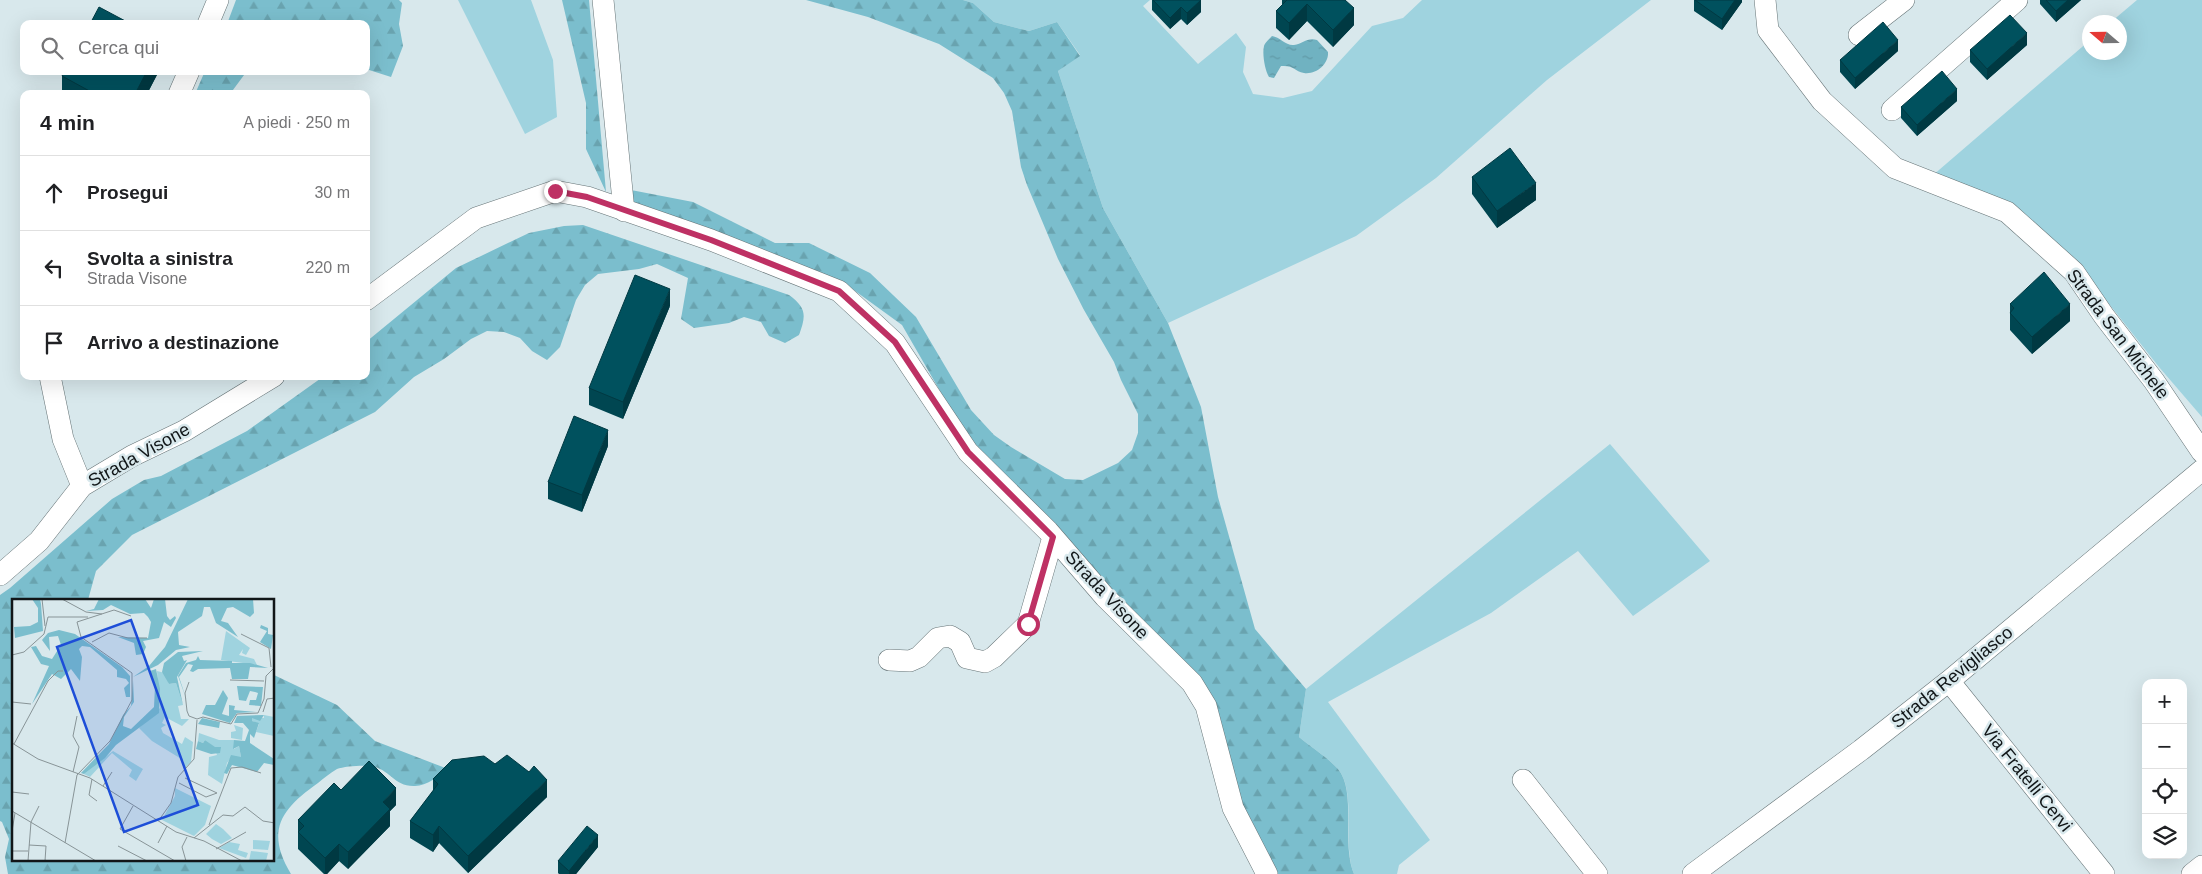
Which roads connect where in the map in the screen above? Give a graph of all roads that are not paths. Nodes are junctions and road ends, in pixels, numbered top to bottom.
1 (218, 0) edge
2 (603, 0) edge
3 (1765, 0) edge
4 (1904, 0) edge
5 (2017, 0) edge
6 (210, 20) edge
7 (1859, 35) dead end
8 (186, 75) edge
9 (181, 90) edge
10 (1892, 110) dead end
11 (624, 211) junction
12 (370, 297) edge
13 (51, 380) edge
14 (267, 380) edge
15 (2202, 452) edge
16 (2202, 470) edge
17 (82, 486) junction
18 (1053, 537) junction
19 (0, 575) edge
20 (889, 660) dead end
21 (1949, 681) junction
22 (1523, 780) dead end
23 (2202, 866) edge
24 (1267, 874) edge
25 (1597, 874) edge
26 (1693, 874) edge
27 (2104, 874) edge
28 (2192, 874) edge

1 - 6 street
2 - 11 street
3 - 15 street, Strada San Michele
4 - 7 street
5 - 10 street
8 - 9 street
11 - 12 street, Strada Visone
11 - 18 street, Strada Visone
13 - 17 street
14 - 17 street, Strada Visone
16 - 21 street, Strada Revigliasco
17 - 19 street, Strada Visone
18 - 20 street
18 - 24 street, Strada Visone
21 - 26 street, Strada Revigliasco
21 - 27 street, Via Fratelli Cervi
22 - 25 street
23 - 28 street

